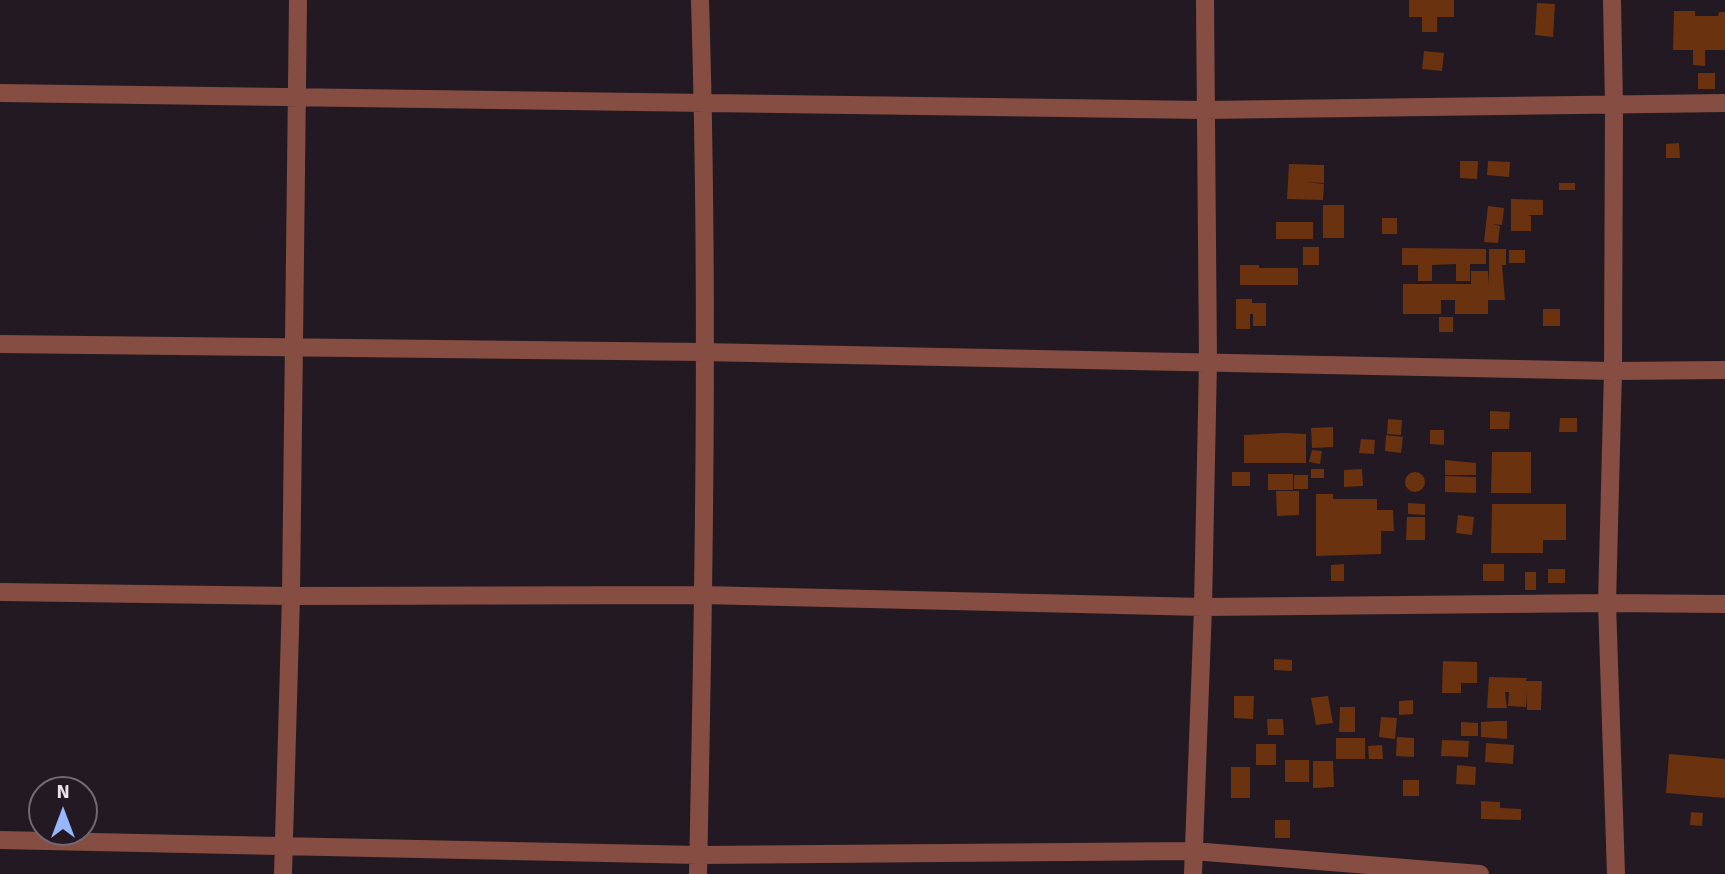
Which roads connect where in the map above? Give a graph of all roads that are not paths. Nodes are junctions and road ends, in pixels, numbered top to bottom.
1 (298, 0) edge
2 (700, 0) edge
3 (1205, 0) edge
4 (1612, 0) edge
5 (0, 93) edge
6 (296, 97) junction
7 (703, 102) junction
8 (1725, 103) edge
9 (1614, 104) junction
10 (1204, 110) junction
11 (0, 344) edge
12 (294, 348) junction
13 (703, 352) junction
14 (1208, 362) junction
15 (1613, 370) junction
16 (1725, 370) edge
17 (0, 592) edge
18 (702, 595) junction
19 (291, 596) junction
20 (1607, 603) junction
21 (1725, 604) edge
22 (1203, 607) junction
23 (0, 840) edge
24 (283, 845) junction
25 (1193, 851) junction
26 (698, 855) junction
27 (283, 874) edge
28 (698, 874) edge
29 (1193, 874) edge
30 (1480, 874) edge
31 (1616, 874) edge

1 - 6 street
2 - 7 street
3 - 10 street
4 - 9 street
5 - 6 street
6 - 7 street
6 - 12 street
7 - 10 street
7 - 13 street
8 - 9 street
9 - 10 street
9 - 15 street
10 - 14 street
11 - 12 street
12 - 13 street
12 - 19 street
13 - 14 street
13 - 18 street
14 - 15 street
14 - 22 street
15 - 16 street
15 - 20 street
17 - 19 street
18 - 19 street
18 - 22 street
18 - 26 street
19 - 24 street
20 - 21 street
20 - 22 street
20 - 31 street
22 - 25 street
23 - 24 street
24 - 26 street
24 - 27 street
25 - 26 street
25 - 29 street
25 - 30 street
26 - 28 street

